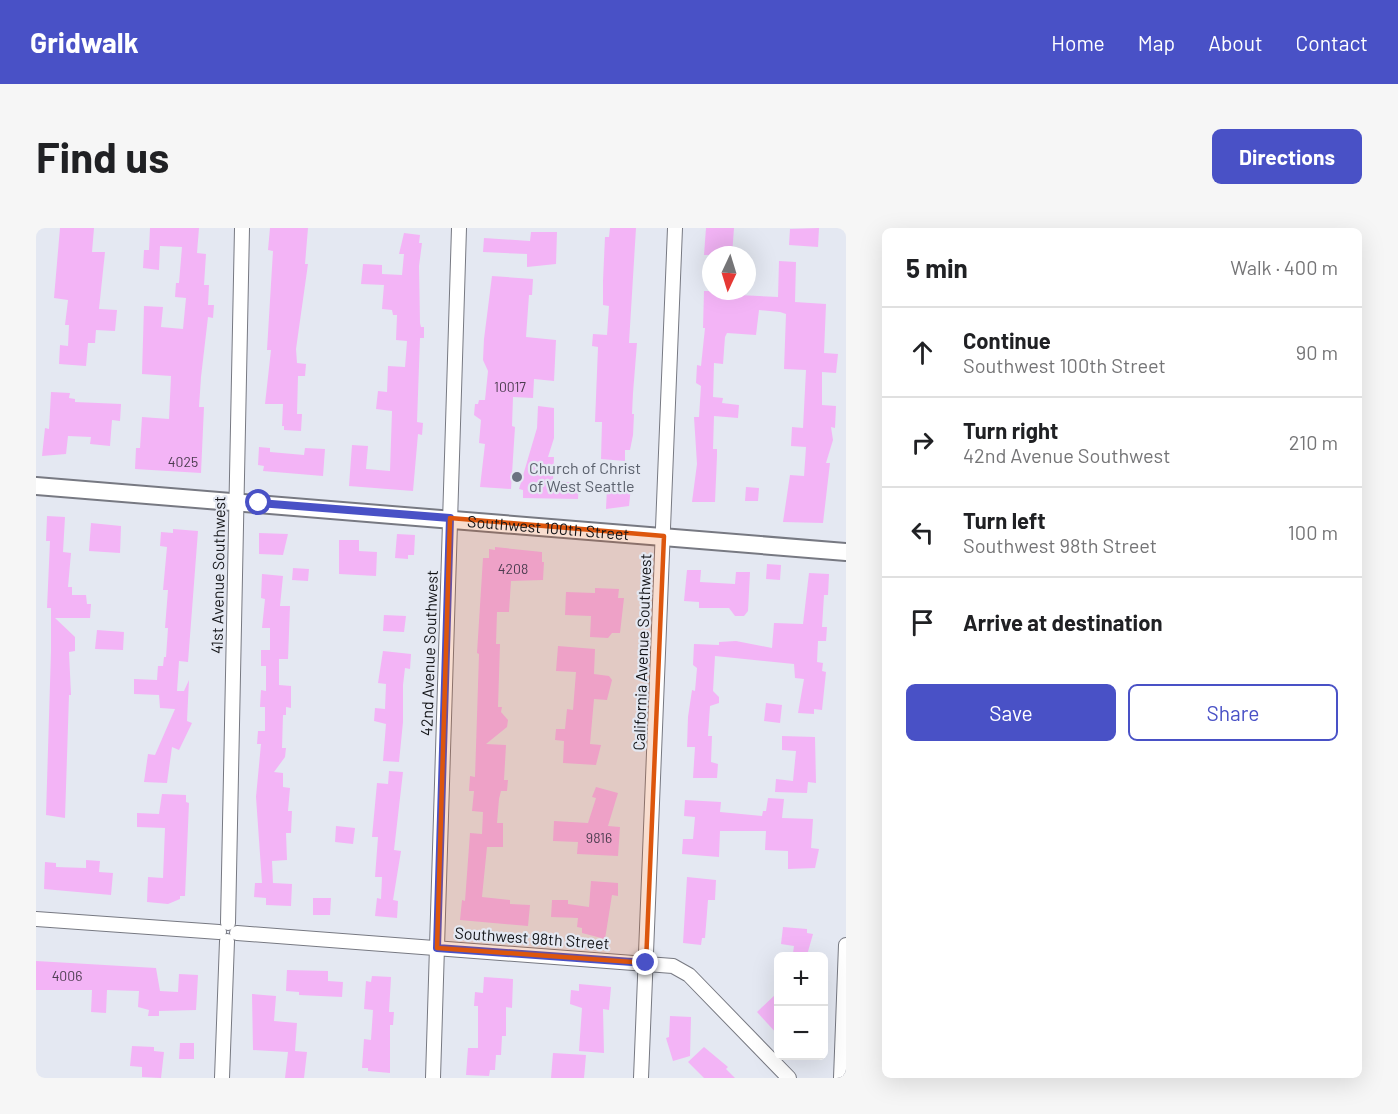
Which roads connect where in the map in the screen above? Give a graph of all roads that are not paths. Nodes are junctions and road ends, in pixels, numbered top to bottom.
1 (242, 228) edge
2 (459, 228) edge
3 (675, 228) edge
4 (36, 486) edge
5 (236, 501) junction
6 (450, 518) junction
7 (664, 536) junction
8 (846, 552) edge
9 (36, 919) edge
10 (228, 932) junction
11 (846, 945) edge
12 (437, 948) junction
13 (646, 963) junction
14 (222, 1078) edge
15 (433, 1078) edge
16 (641, 1078) edge
17 (789, 1078) edge
18 (841, 1078) edge

1 - 5 street, 41st Avenue Southwest
2 - 6 street, 42nd Avenue Southwest
3 - 7 street, California Avenue Southwest
4 - 5 street, Southwest 100th Street
5 - 6 street, Southwest 100th Street
5 - 10 street, 41st Avenue Southwest
6 - 7 street, Southwest 100th Street
6 - 12 street, 42nd Avenue Southwest
7 - 8 street, Southwest 100th Street
7 - 13 street, California Avenue Southwest
9 - 10 street, Southwest 98th Street
10 - 12 street, Southwest 98th Street
10 - 14 street, 41st Avenue Southwest
11 - 18 street
12 - 13 street, Southwest 98th Street
12 - 15 street, 42nd Avenue Southwest
13 - 16 street, California Avenue Southwest
13 - 17 street, Southwest 98th Street

